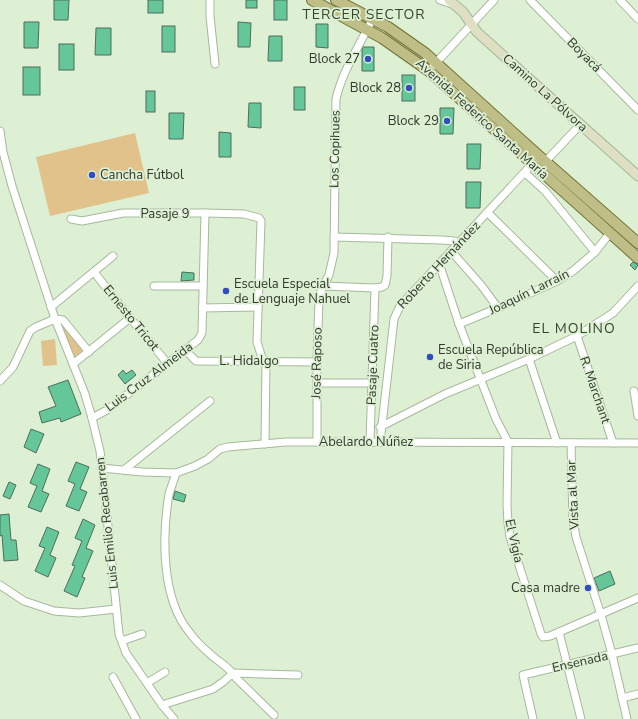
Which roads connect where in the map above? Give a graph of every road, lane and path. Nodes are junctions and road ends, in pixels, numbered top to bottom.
1 (210, 0) edge
2 (312, 0) edge
3 (336, 0) edge
4 (440, 0) edge
5 (494, 0) edge
6 (530, 0) edge
7 (620, 0) edge
8 (453, 3) edge
9 (373, 18) junction
10 (638, 19) edge
11 (471, 25) junction
12 (368, 29) junction
13 (436, 63) junction
14 (215, 64) dead end
15 (429, 71) junction
16 (638, 110) edge
17 (580, 124) junction
18 (0, 131) edge
19 (538, 161) junction
20 (525, 173) junction
21 (638, 176) edge
22 (488, 212) junction
23 (205, 213) junction
24 (71, 218) dead end
25 (610, 233) junction
26 (334, 236) junction
27 (388, 237) junction
28 (458, 243) junction
29 (638, 244) edge
30 (451, 251) junction
31 (594, 252) junction
32 (113, 256) dead end
33 (638, 258) edge
34 (439, 264) junction
35 (94, 272) junction
36 (557, 281) junction
37 (154, 286) dead end
38 (203, 286) junction
39 (323, 286) junction
40 (638, 286) edge
41 (378, 288) junction
42 (51, 306) junction
43 (258, 307) junction
44 (202, 308) junction
45 (498, 308) junction
46 (130, 318) junction
47 (55, 319) junction
48 (459, 324) junction
49 (577, 336) junction
50 (185, 350) junction
51 (89, 352) junction
52 (529, 359) junction
53 (264, 361) junction
54 (317, 362) junction
55 (73, 364) junction
56 (168, 364) junction
57 (481, 379) junction
58 (0, 381) edge
59 (317, 383) junction
60 (372, 383) junction
61 (634, 392) dead end
62 (210, 401) dead end
63 (638, 416) edge
64 (92, 418) junction
65 (380, 427) junction
66 (370, 441) junction
67 (317, 442) junction
68 (380, 442) junction
69 (508, 442) junction
70 (557, 443) junction
71 (571, 443) junction
72 (265, 444) junction
73 (613, 444) junction
74 (638, 444) edge
75 (102, 468) junction
76 (124, 470) junction
77 (176, 474) junction
78 (0, 584) edge
79 (638, 598) edge
80 (116, 609) junction
81 (601, 615) junction
82 (559, 632) junction
83 (142, 634) dead end
84 (122, 641) junction
85 (638, 648) edge
86 (612, 654) junction
87 (567, 665) junction
88 (166, 672) dead end
89 (233, 673) junction
90 (298, 675) dead end
91 (113, 677) dead end
92 (147, 683) junction
93 (638, 694) edge
94 (622, 698) junction
95 (162, 705) junction
96 (274, 715) dead end
97 (136, 719) edge
98 (174, 719) edge
99 (533, 719) edge
100 (581, 719) edge
101 (627, 719) edge

1 - 14 street
2 - 12 main road, Avenida Federico Santa María
3 - 9 main road, Avenida Federico Santa María
4 - 8 street, Camino La Pólvora
5 - 11 street
6 - 16 street, Boyacá
7 - 10 street
8 - 11 street, Camino La Pólvora
9 - 12 street, Los Copihues
9 - 13 main road, Avenida Federico Santa María
11 - 13 street
11 - 17 street, Camino La Pólvora
12 - 15 main road, Avenida Federico Santa María
12 - 26 street, Los Copihues
13 - 15 street
13 - 19 main road, Avenida Federico Santa María
15 - 19 main road, Avenida Federico Santa María
17 - 19 street, Roberto Hernández
17 - 21 street, Camino La Pólvora
18 - 42 street, Luis Emilio Recabarren
19 - 20 street, Roberto Hernández
19 - 25 main road, Avenida Federico Santa María
19 - 29 main road, Avenida Federico Santa María
20 - 22 street, Roberto Hernández
20 - 31 street
22 - 28 street, Roberto Hernández
22 - 36 street
23 - 24 street, Pasaje 9
23 - 38 street, Luis Cruz Almeida
23 - 43 street, Pasaje 9
25 - 31 street, Joaquín Larraín
25 - 33 main road, Avenida Federico Santa María
26 - 27 street
26 - 39 street, Los Copihues
27 - 28 street
27 - 41 street, Pasaje Cuatro
28 - 30 street, Roberto Hernández
30 - 34 street, Roberto Hernández
30 - 45 street
31 - 36 street, Joaquín Larraín
32 - 35 street
34 - 48 street
34 - 65 street, Roberto Hernández
35 - 42 street
35 - 46 street, Ernesto Tricot
36 - 45 street, Joaquín Larraín
37 - 38 street
38 - 44 street, Luis Cruz Almeida
39 - 41 street
39 - 54 street, José Raposo
40 - 49 street
41 - 60 street, Pasaje Cuatro
42 - 47 street, Luis Emilio Recabarren
43 - 44 street
43 - 53 street
44 - 50 street, Luis Cruz Almeida
45 - 48 street, Joaquín Larraín
46 - 51 street
46 - 56 street, Ernesto Tricot
47 - 51 street
47 - 55 street, Luis Emilio Recabarren
47 - 58 street
48 - 57 street
49 - 52 street
49 - 73 street, R. Marchant
50 - 53 street, L. Hidalgo
50 - 56 street, Luis Cruz Almeida
51 - 55 street
52 - 57 street
52 - 70 street
53 - 54 street, L. Hidalgo
53 - 72 street
54 - 59 street, José Raposo
55 - 64 street, Luis Emilio Recabarren
56 - 64 street, Luis Cruz Almeida
57 - 65 street
57 - 69 street
59 - 60 street
59 - 67 street, José Raposo
60 - 66 street, Pasaje Cuatro
61 - 63 street
62 - 76 street
64 - 75 street, Luis Emilio Recabarren
65 - 68 street, Roberto Hernández
66 - 67 street, Abelardo Núñez
66 - 68 street, Abelardo Núñez
67 - 72 street, Abelardo Núñez
68 - 69 street, Abelardo Núñez
69 - 70 street, Abelardo Núñez
69 - 82 street, El Vigía
70 - 71 street, Abelardo Núñez
71 - 73 street, Abelardo Núñez
71 - 81 street, Vista al Mar
72 - 77 street, Abelardo Núñez
73 - 74 street, Abelardo Núñez
75 - 76 street, Abelardo Núñez
75 - 80 street, Luis Emilio Recabarren
76 - 77 street, Abelardo Núñez
77 - 89 street
78 - 80 street
79 - 81 street
80 - 84 street, Luis Emilio Recabarren
81 - 82 street
81 - 86 street, Vista al Mar
82 - 87 street
83 - 84 street
84 - 92 street, Luis Emilio Recabarren
85 - 86 street, Ensenada
86 - 87 street, Ensenada
86 - 94 street, Vista al Mar
87 - 99 street, Ensenada
87 - 100 street
88 - 92 street
89 - 90 street
89 - 95 street
89 - 96 street
91 - 97 street
92 - 95 street, Luis Emilio Recabarren
93 - 94 street
94 - 101 street, Vista al Mar
95 - 98 street, Luis Emilio Recabarren

